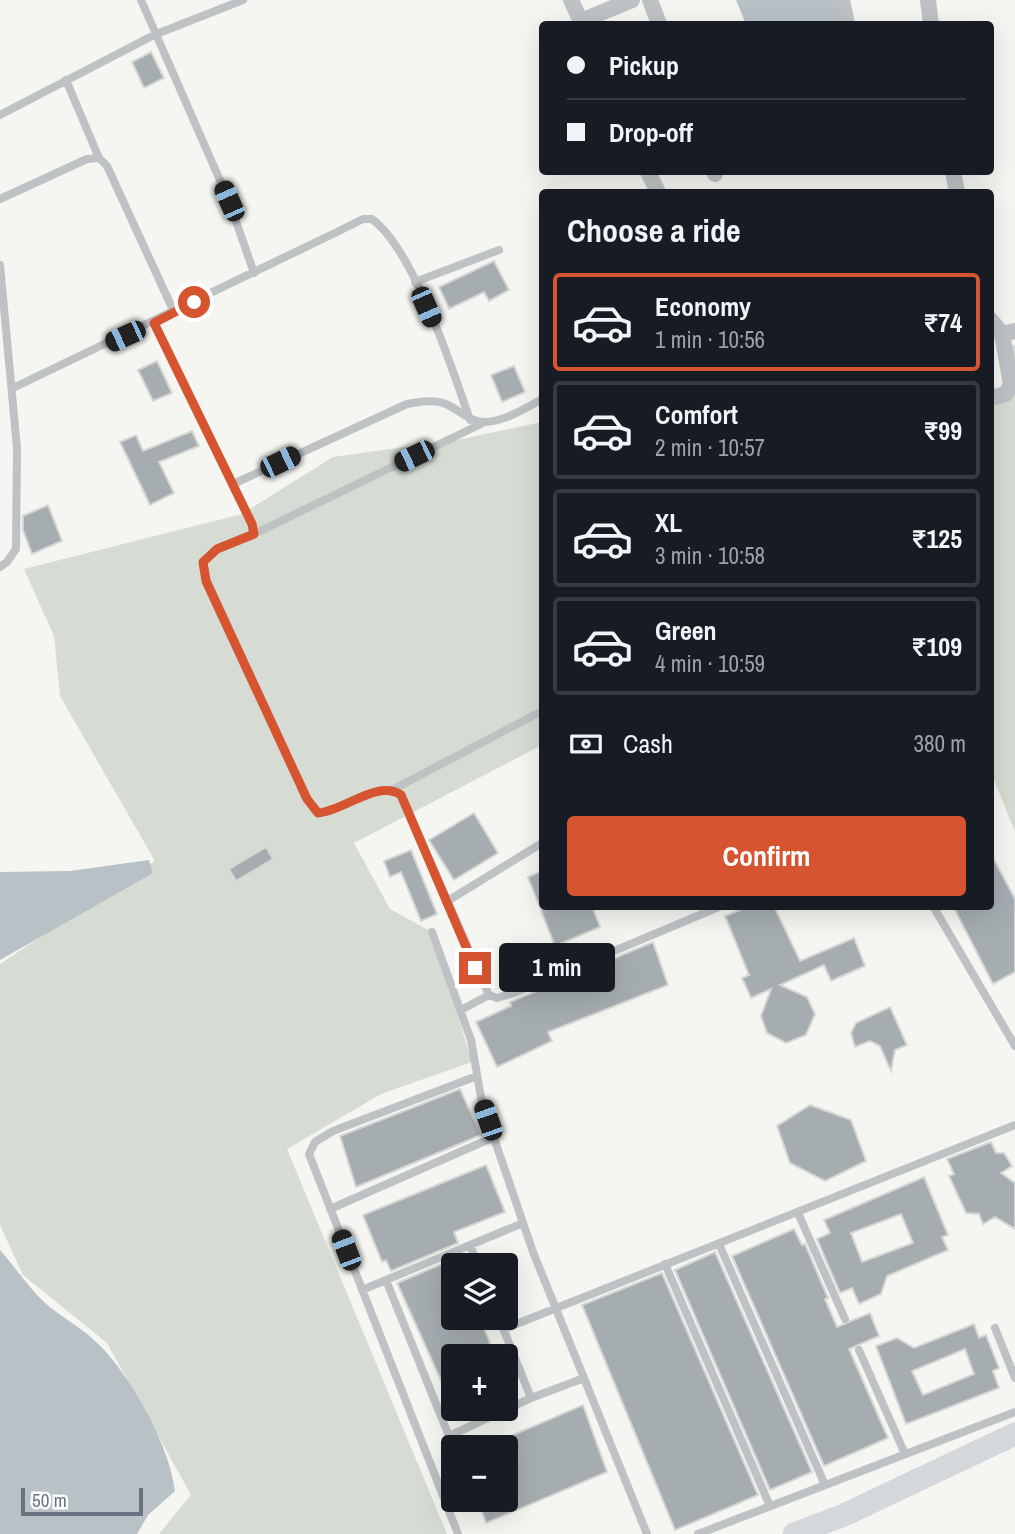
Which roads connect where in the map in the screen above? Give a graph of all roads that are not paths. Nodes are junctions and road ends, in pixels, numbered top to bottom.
1 (141, 0) edge
2 (243, 0) edge
3 (571, 0) edge
4 (632, 0) edge
5 (650, 0) edge
6 (842, 0) edge
7 (929, 0) edge
8 (580, 21) edge
9 (585, 21) edge
10 (658, 21) edge
11 (846, 21) edge
12 (931, 21) edge
13 (154, 35) junction
14 (66, 80) junction
15 (0, 115) edge
16 (99, 159) junction
17 (0, 200) edge
18 (499, 250) dead end
19 (0, 265) edge
20 (254, 272) junction
21 (415, 282) junction
22 (174, 312) junction
23 (994, 322) edge
24 (154, 323) junction
25 (1009, 332) edge
26 (11, 366) junction
27 (0, 368) edge
28 (1013, 386) edge
29 (13, 388) junction
30 (994, 397) edge
31 (539, 400) edge
32 (470, 420) junction
33 (483, 423) junction
34 (233, 484) junction
35 (254, 534) junction
36 (0, 567) edge
37 (539, 713) edge
38 (393, 790) junction
39 (539, 845) edge
40 (446, 902) junction
41 (711, 910) edge
42 (935, 910) edge
43 (432, 932) dead end
44 (489, 995) junction
45 (461, 1010) junction
46 (1015, 1046) edge
47 (477, 1076) junction
48 (1015, 1125) edge
49 (494, 1137) junction
50 (330, 1209) junction
51 (798, 1213) junction
52 (523, 1223) junction
53 (719, 1244) junction
54 (470, 1245) junction
55 (473, 1253) edge
56 (665, 1264) junction
57 (386, 1280) junction
58 (362, 1290) junction
59 (555, 1307) junction
60 (845, 1318) dead end
61 (518, 1323) edge
62 (995, 1328) dead end
63 (503, 1330) edge
64 (859, 1350) dead end
65 (584, 1378) junction
66 (1015, 1378) edge
67 (531, 1398) junction
68 (1015, 1412) edge
69 (1015, 1434) edge
70 (905, 1454) junction
71 (825, 1485) junction
72 (770, 1507) junction
73 (457, 1534) edge
74 (648, 1534) edge
75 (698, 1534) edge
76 (794, 1534) edge

1 - 13 lane
2 - 13 lane
3 - 8 street
4 - 9 street
5 - 10 street
6 - 11 street
7 - 12 street
13 - 14 lane
13 - 20 lane
14 - 15 lane
14 - 16 lane
16 - 17 lane
16 - 22 lane
18 - 21 lane
19 - 26 lane
20 - 21 lane
20 - 22 lane
21 - 32 lane
22 - 24 lane
23 - 25 street
24 - 29 lane
24 - 34 lane
25 - 28 street
26 - 27 lane
26 - 29 lane
28 - 30 street
29 - 36 lane
31 - 33 lane
32 - 33 lane
32 - 34 lane
33 - 35 lane
34 - 35 lane
35 - 38 lane
37 - 38 lane
38 - 40 lane
39 - 40 lane
40 - 44 lane
41 - 44 lane
42 - 46 lane
43 - 45 lane
44 - 45 lane
45 - 47 lane
47 - 49 lane
47 - 50 lane
48 - 51 lane
49 - 50 lane
49 - 52 lane
50 - 58 lane
51 - 53 lane
51 - 60 lane
52 - 54 lane
52 - 59 lane
53 - 56 lane
53 - 71 lane
54 - 55 lane
54 - 57 lane
56 - 59 lane
56 - 72 lane
57 - 58 lane
57 - 67 lane
58 - 73 lane
59 - 61 lane
59 - 65 lane
62 - 66 lane
63 - 67 lane
64 - 70 lane
65 - 67 lane
65 - 74 lane
68 - 70 lane
69 - 76 street
70 - 71 lane
71 - 72 lane
72 - 75 lane

